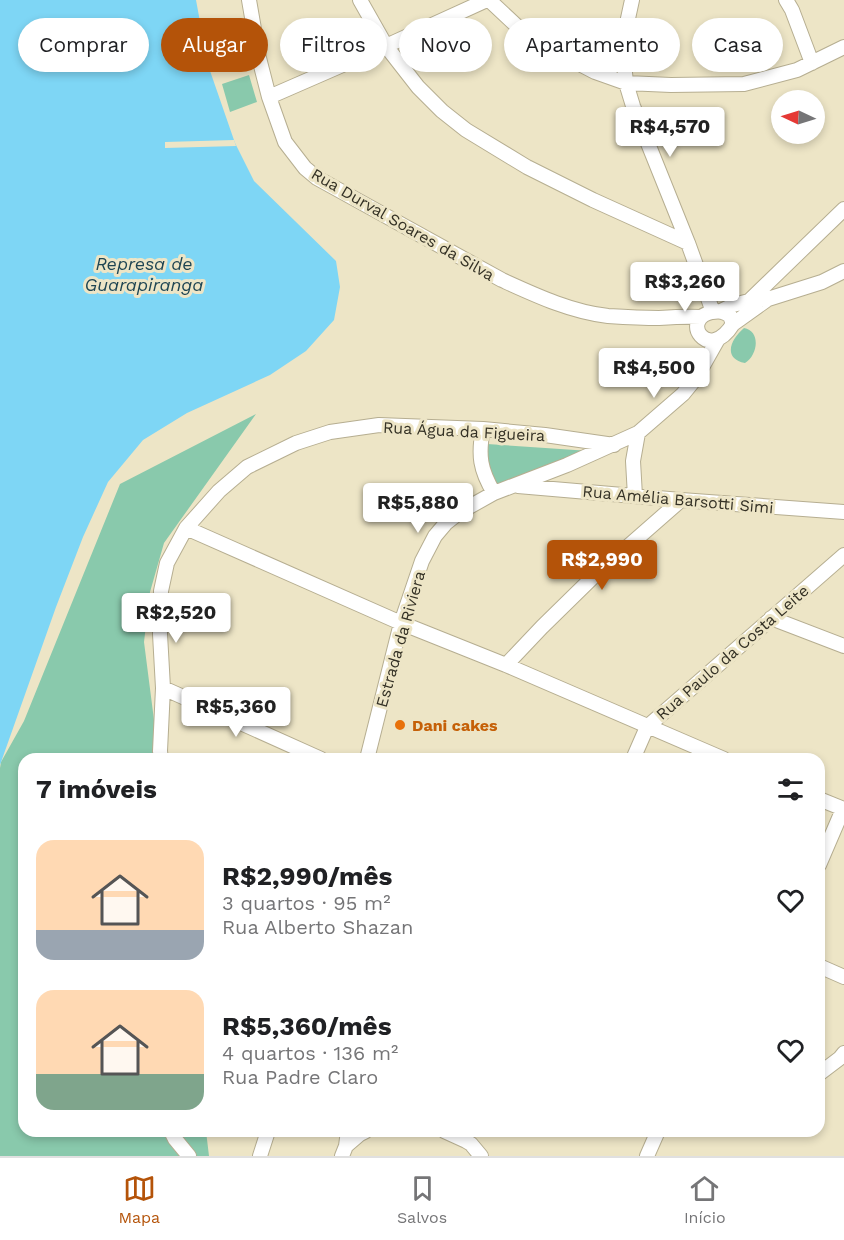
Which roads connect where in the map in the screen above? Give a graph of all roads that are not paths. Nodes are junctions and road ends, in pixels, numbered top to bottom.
1 (249, 0) edge
2 (360, 0) edge
3 (488, 0) edge
4 (632, 0) edge
5 (791, 3) edge
6 (370, 18) edge
7 (387, 46) edge
8 (387, 47) edge
9 (844, 47) edge
10 (812, 63) junction
11 (326, 72) edge
12 (626, 82) junction
13 (269, 97) junction
14 (844, 209) edge
15 (688, 243) junction
16 (844, 271) edge
17 (768, 299) junction
18 (748, 301) junction
19 (707, 321) junction
20 (733, 324) junction
21 (718, 339) junction
22 (705, 363) junction
23 (483, 429) junction
24 (638, 433) junction
25 (614, 445) junction
26 (513, 486) junction
27 (494, 493) junction
28 (635, 496) junction
29 (681, 500) junction
30 (844, 512) edge
31 (186, 528) junction
32 (844, 555) edge
33 (771, 618) junction
34 (401, 623) junction
35 (844, 646) edge
36 (506, 665) junction
37 (163, 688) junction
38 (647, 727) junction
39 (160, 753) edge
40 (308, 753) edge
41 (368, 753) edge
42 (636, 753) edge
43 (710, 753) edge
44 (825, 801) edge
45 (844, 809) edge
46 (825, 852) edge
47 (825, 969) edge
48 (844, 977) edge
49 (844, 1053) edge
50 (825, 1070) edge
51 (174, 1137) edge
52 (266, 1137) edge
53 (357, 1137) edge
54 (655, 1137) edge
55 (472, 1138) edge
56 (344, 1151) edge
57 (189, 1156) edge
58 (260, 1156) edge
59 (480, 1156) edge
60 (647, 1156) edge

1 - 13 street, Rua Durval Soares da Silva
2 - 6 street
3 - 7 street
3 - 12 street
4 - 12 street
5 - 10 street
8 - 15 street
9 - 10 street
10 - 12 street
11 - 13 street
12 - 15 street
13 - 19 street, Rua Durval Soares da Silva
14 - 18 street
15 - 19 street
16 - 17 street
17 - 18 street
17 - 20 street
18 - 19 street
19 - 20 street
19 - 21 street
19 - 22 street
20 - 21 street, Estrada da Riviera
21 - 22 street, Estrada da Riviera
22 - 24 street, Estrada da Riviera
23 - 25 street, Rua Água da Figueira
23 - 27 street
23 - 31 street, Rua Água da Figueira
24 - 25 street, Estrada da Riviera
24 - 28 street
25 - 26 street, Estrada da Riviera
26 - 27 street, Estrada da Riviera
26 - 28 street, Rua Amélia Barsotti Simi
27 - 34 street, Estrada da Riviera
28 - 29 street, Rua Amélia Barsotti Simi
29 - 30 street, Rua Amélia Barsotti Simi
29 - 36 street
31 - 34 street
31 - 37 street, Rua Água da Figueira
32 - 33 street, Rua Paulo da Costa Leite
33 - 35 street
33 - 38 street, Rua Paulo da Costa Leite
34 - 36 street
34 - 41 street, Estrada da Riviera
36 - 38 street
37 - 39 street, Rua Água da Figueira
37 - 40 street
38 - 42 street, Rua Paulo da Costa Leite
38 - 43 street
44 - 45 street
45 - 46 street
47 - 48 street
49 - 50 street
51 - 57 street
52 - 58 street
53 - 56 street
54 - 60 street
55 - 59 street

